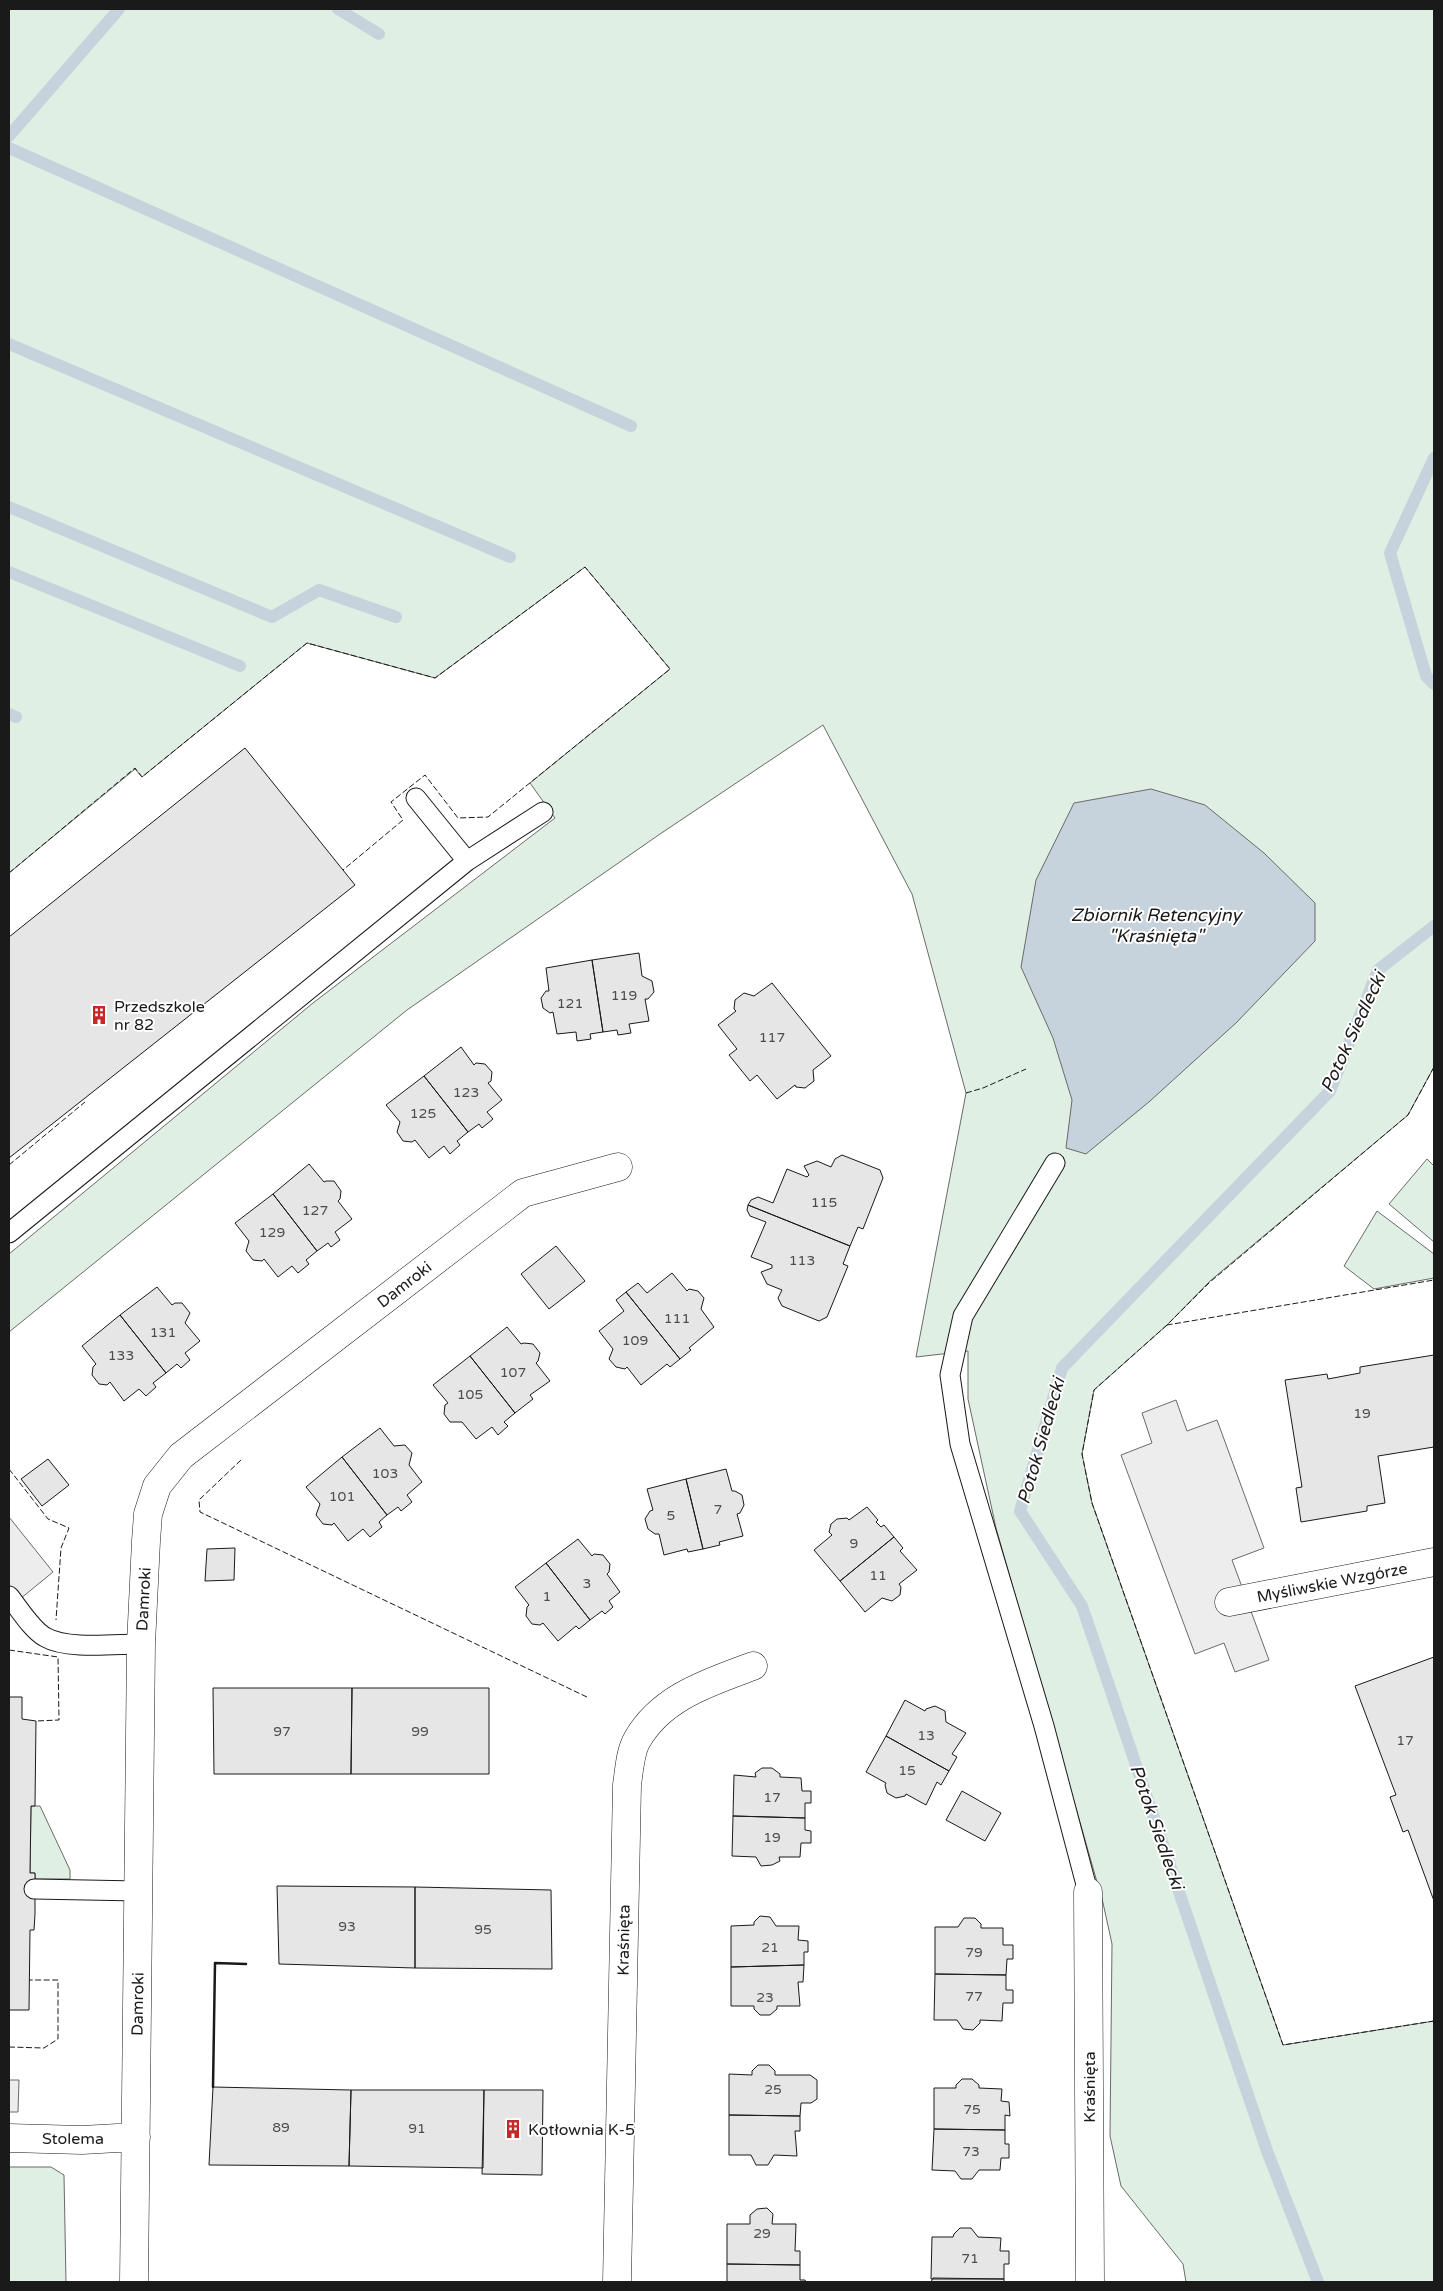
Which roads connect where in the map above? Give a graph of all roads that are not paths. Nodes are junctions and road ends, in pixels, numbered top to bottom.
1 (416, 798) dead end
2 (543, 812) dead end
3 (467, 861) junction
4 (1055, 1163) dead end
5 (618, 1167) dead end
6 (9, 1233) edge
7 (1434, 1562) edge
8 (9, 1596) edge
9 (1229, 1602) dead end
10 (141, 1644) junction
11 (753, 1666) dead end
12 (34, 1889) dead end
13 (138, 1891) junction
14 (1088, 1892) joint
15 (136, 2137) junction
16 (9, 2138) edge
17 (134, 2282) edge
18 (617, 2282) edge
19 (1090, 2282) edge

1 - 3 lane
2 - 3 lane
3 - 6 lane
4 - 14 lane
5 - 10 street, Damroki
7 - 9 street, Myśliwskie Wzgórze
8 - 10 lane
10 - 13 street, Damroki
11 - 18 street, Kraśnięta
12 - 13 lane
13 - 15 street, Damroki
14 - 19 street, Kraśnięta
15 - 16 street, Stolema
15 - 17 street, Damroki

